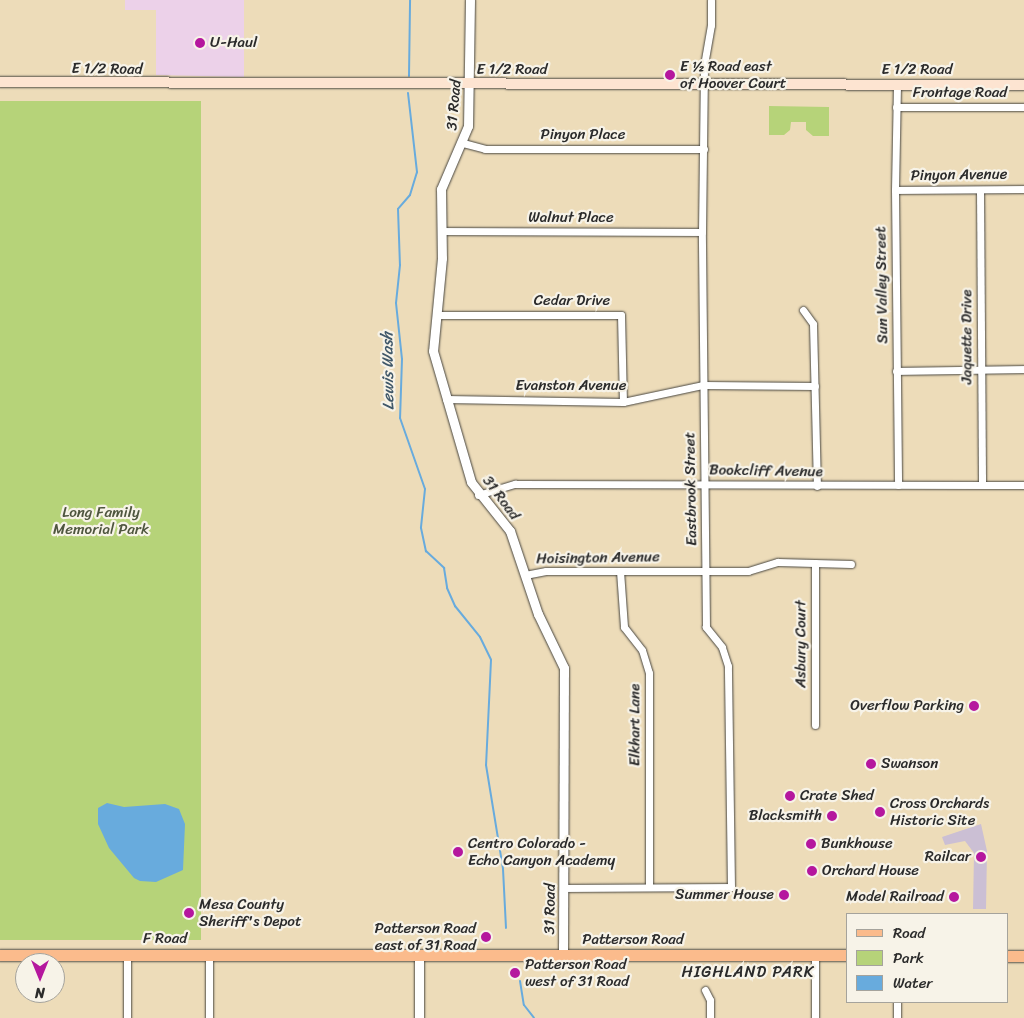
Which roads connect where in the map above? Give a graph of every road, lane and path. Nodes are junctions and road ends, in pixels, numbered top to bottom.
1 (470, 0) edge
2 (711, 0) edge
3 (0, 82) edge
4 (470, 85) junction
5 (704, 85) junction
6 (897, 85) junction
7 (1024, 85) edge
8 (896, 107) junction
9 (1024, 107) edge
10 (463, 143) junction
11 (704, 149) junction
12 (1024, 189) edge
13 (894, 190) junction
14 (980, 190) junction
15 (441, 231) junction
16 (702, 232) junction
17 (803, 310) dead end
18 (436, 315) junction
19 (1024, 369) edge
20 (980, 370) junction
21 (896, 371) junction
22 (703, 385) junction
23 (815, 386) junction
24 (446, 399) junction
25 (623, 402) junction
26 (704, 483) junction
27 (982, 484) junction
28 (1024, 484) edge
29 (898, 485) junction
30 (817, 486) junction
31 (478, 495) junction
32 (815, 563) junction
33 (851, 564) dead end
34 (706, 570) junction
35 (620, 571) junction
36 (525, 575) junction
37 (815, 725) dead end
38 (564, 888) junction
39 (649, 888) junction
40 (126, 954) junction
41 (209, 954) junction
42 (0, 955) edge
43 (419, 955) junction
44 (563, 955) junction
45 (815, 955) junction
46 (846, 955) edge
47 (1009, 956) edge
48 (1024, 956) edge
49 (705, 990) dead end
50 (897, 1003) edge
51 (126, 1018) edge
52 (209, 1018) edge
53 (419, 1018) edge
54 (710, 1018) edge
55 (815, 1018) edge
56 (897, 1018) edge

1 - 4 street, 31 Road
2 - 5 street, Eastbrook Street
3 - 4 main road, E 1/2 Road
4 - 5 main road, E 1/2 Road
4 - 10 street, 31 Road
5 - 6 main road, E 1/2 Road
5 - 11 street, Eastbrook Street
6 - 7 main road, E 1/2 Road
6 - 8 street, Sun Valley Street
8 - 9 street, Frontage Road
8 - 13 street, Sun Valley Street
10 - 11 street, Pinyon Place
10 - 15 street, 31 Road
11 - 16 street, Eastbrook Street
12 - 14 street, Pinyon Avenue
13 - 14 street, Pinyon Avenue
13 - 21 street, Sun Valley Street
14 - 20 street, Jaquette Drive
15 - 16 street, Walnut Place
15 - 18 street, 31 Road
16 - 22 street, Eastbrook Street
17 - 23 street
18 - 24 street, 31 Road
18 - 25 street, Cedar Drive
19 - 20 street
20 - 21 street
20 - 27 street, Jaquette Drive
21 - 29 street, Sun Valley Street
22 - 23 street, Evanston Avenue
22 - 25 street, Evanston Avenue
22 - 26 street, Eastbrook Street
23 - 30 street
24 - 25 street, Evanston Avenue
24 - 31 street, 31 Road
26 - 30 street, Bookcliff Avenue
26 - 31 street, Bookcliff Avenue
26 - 34 street, Eastbrook Street
27 - 28 street, Bookcliff Avenue
27 - 29 street, Bookcliff Avenue
29 - 30 street, Bookcliff Avenue
31 - 36 street, 31 Road
32 - 33 street, Hoisington Avenue
32 - 34 street, Hoisington Avenue
32 - 37 street, Asbury Court
34 - 35 street, Hoisington Avenue
34 - 39 street, Eastbrook Street
35 - 36 street, Hoisington Avenue
35 - 39 street, Elkhart Lane
36 - 38 street, 31 Road
38 - 39 street
38 - 44 street, 31 Road
40 - 41 main road, F Road
40 - 42 main road, F Road
40 - 51 street
41 - 43 main road, F Road
41 - 52 street
43 - 44 main road, Patterson Road
43 - 53 street
44 - 45 main road, Patterson Road
45 - 46 main road, Patterson Road
45 - 55 street
47 - 48 main road
49 - 54 street
50 - 56 street

